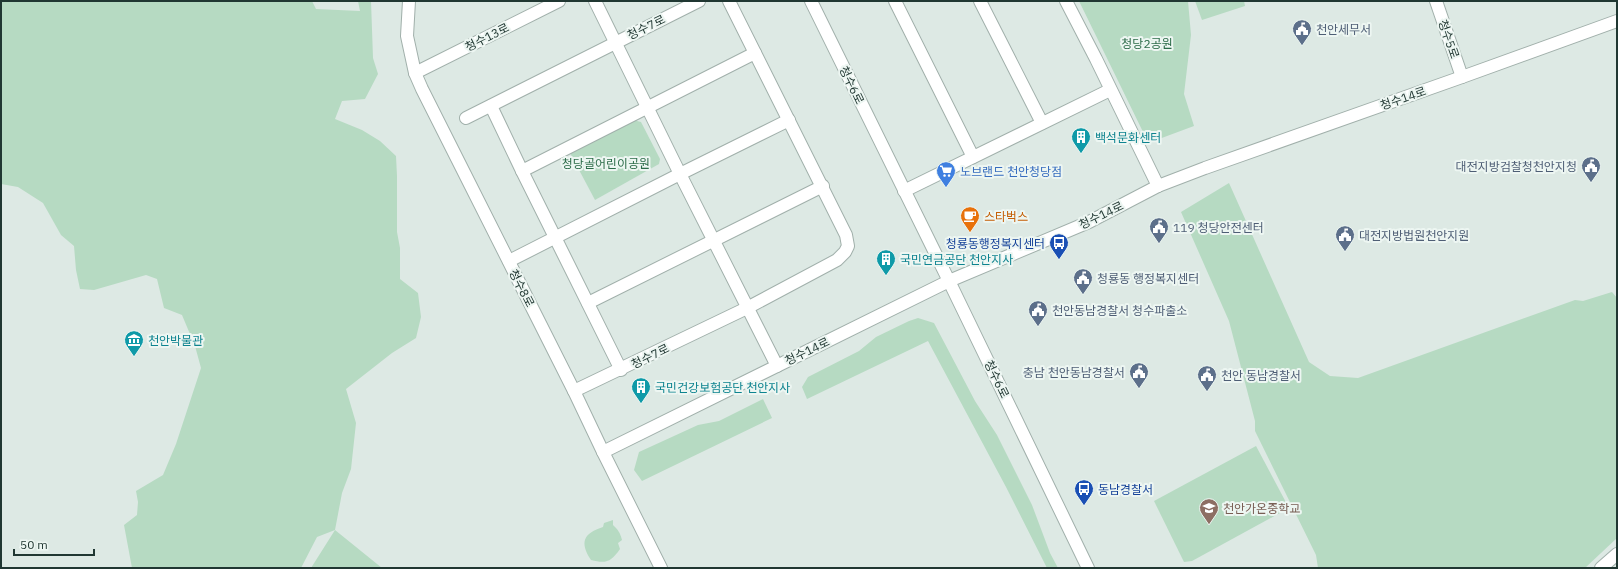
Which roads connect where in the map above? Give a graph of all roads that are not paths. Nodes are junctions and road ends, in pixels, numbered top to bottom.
1 (409, 1) edge
2 (559, 1) edge
3 (595, 1) edge
4 (699, 1) edge
5 (729, 1) edge
6 (811, 1) edge
7 (895, 1) edge
8 (980, 1) edge
9 (1066, 1) edge
10 (1436, 1) edge
11 (1617, 21) edge
12 (615, 42) junction
13 (755, 53) junction
14 (415, 73) junction
15 (1462, 77) junction
16 (1110, 90) junction
17 (491, 106) junction
18 (647, 107) junction
19 (466, 118) dead end
20 (789, 120) junction
21 (1042, 123) junction
22 (973, 157) junction
23 (522, 172) junction
24 (680, 174) junction
25 (823, 186) junction
26 (1158, 186) junction
27 (904, 191) junction
28 (556, 238) junction
29 (713, 240) junction
30 (509, 262) junction
31 (949, 281) junction
32 (588, 303) junction
33 (747, 308) junction
34 (777, 366) junction
35 (621, 370) junction
36 (574, 391) junction
37 (603, 452) junction
38 (1617, 554) edge
39 (661, 568) edge
40 (1088, 568) edge
41 (1601, 568) edge

1 - 14 street, 청수8로
2 - 14 street, 청수13로
3 - 12 street, 청수7로
4 - 12 street, 청수7로
5 - 13 street, 청수7로
6 - 27 street, 청수6로
7 - 22 street
8 - 21 street
9 - 16 street
10 - 15 street, 청수5로
11 - 15 street, 청수14로
12 - 17 street, 청수7로
12 - 18 street, 청수7로
13 - 18 street
13 - 20 street, 청수7로
14 - 30 street, 청수8로
15 - 26 street, 청수14로
16 - 21 street
16 - 26 street
17 - 19 street
17 - 23 street, 청수7로
18 - 23 street
18 - 24 street, 청수7로
20 - 24 street
20 - 25 street, 청수7로
21 - 22 street
22 - 27 street
23 - 28 street, 청수7로
24 - 28 street
24 - 29 street, 청수7로
25 - 29 street
25 - 33 street, 청수7로
26 - 31 street, 청수14로
27 - 31 street, 청수6로
28 - 30 street
28 - 32 street, 청수7로
29 - 32 street
29 - 33 street, 청수7로
30 - 36 street, 청수8로
31 - 34 street, 청수14로
31 - 40 street, 청수6로
32 - 35 street, 청수7로
33 - 34 street, 청수7로
33 - 35 street, 청수7로
34 - 37 street, 청수14로
35 - 36 street
36 - 37 street, 청수8로
37 - 39 street, 청수8로
38 - 41 street

